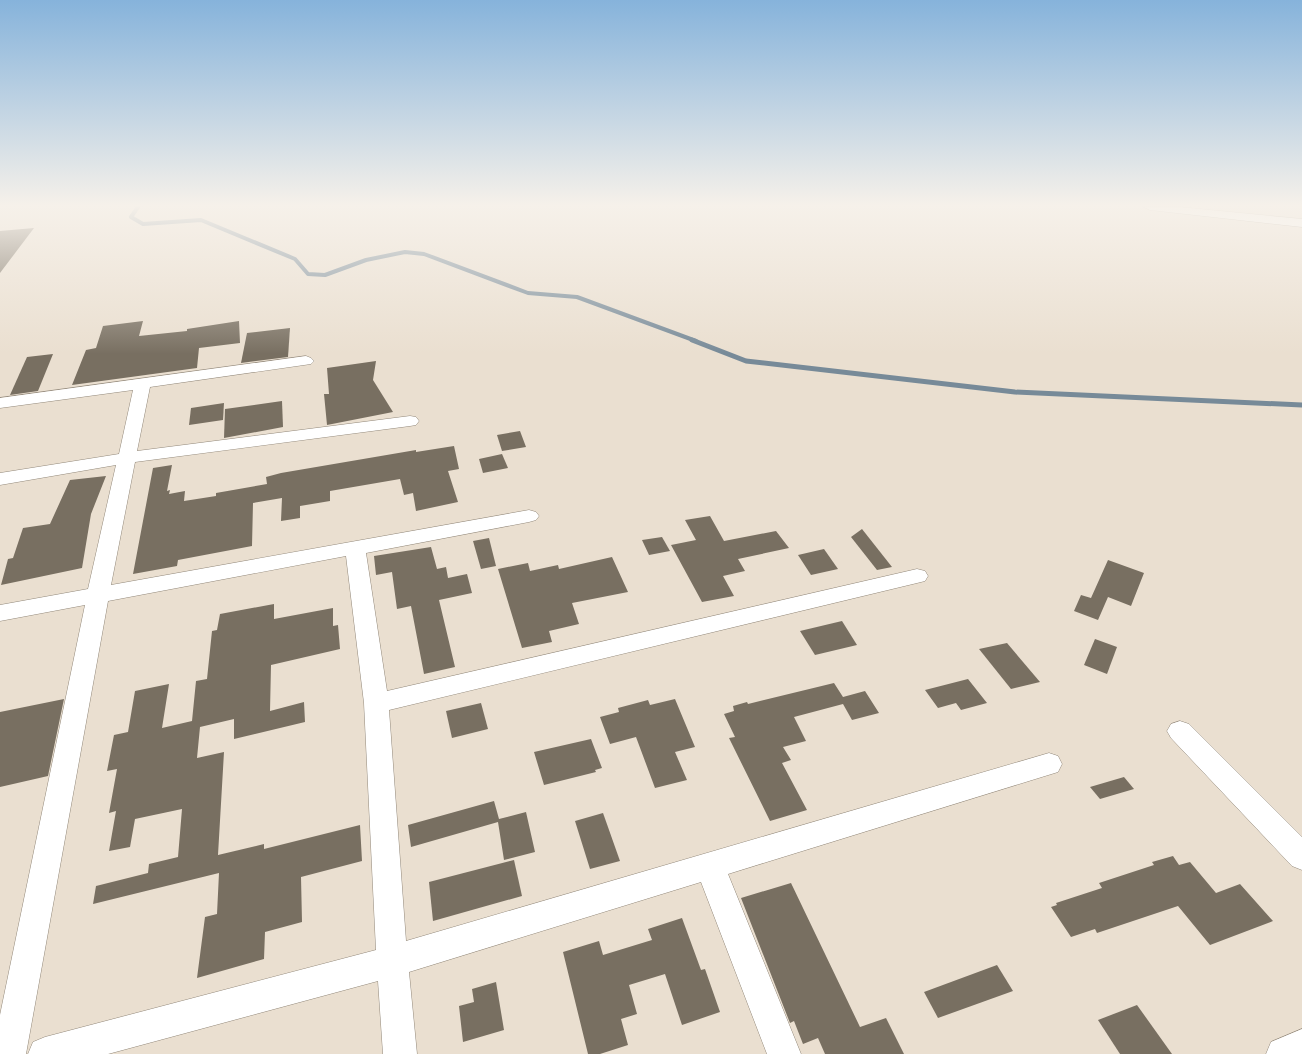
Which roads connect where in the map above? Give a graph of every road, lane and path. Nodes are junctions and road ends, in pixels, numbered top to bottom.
1 (306, 361) dead end
2 (143, 382) junction
3 (0, 403) edge
4 (410, 421) dead end
5 (127, 458) junction
6 (0, 479) edge
7 (530, 516) dead end
8 (355, 548) junction
9 (917, 576) dead end
10 (98, 595) junction
11 (0, 613) edge
12 (376, 703) junction
13 (1180, 731) dead end
14 (1049, 764) dead end
15 (1302, 857) edge
16 (710, 866) junction
17 (392, 961) junction
18 (1302, 1046) edge
19 (9, 1054) edge
20 (44, 1054) edge
21 (400, 1054) edge
22 (784, 1054) edge
23 (1283, 1054) edge

1 - 2 street
2 - 3 street
2 - 5 street
4 - 5 street
5 - 6 street
5 - 10 street
7 - 8 street
8 - 10 street
8 - 12 street
9 - 12 street
10 - 11 street
10 - 19 street
12 - 17 street
13 - 15 street
14 - 16 street
16 - 17 street
16 - 22 street
17 - 20 street
17 - 21 street
18 - 23 street

